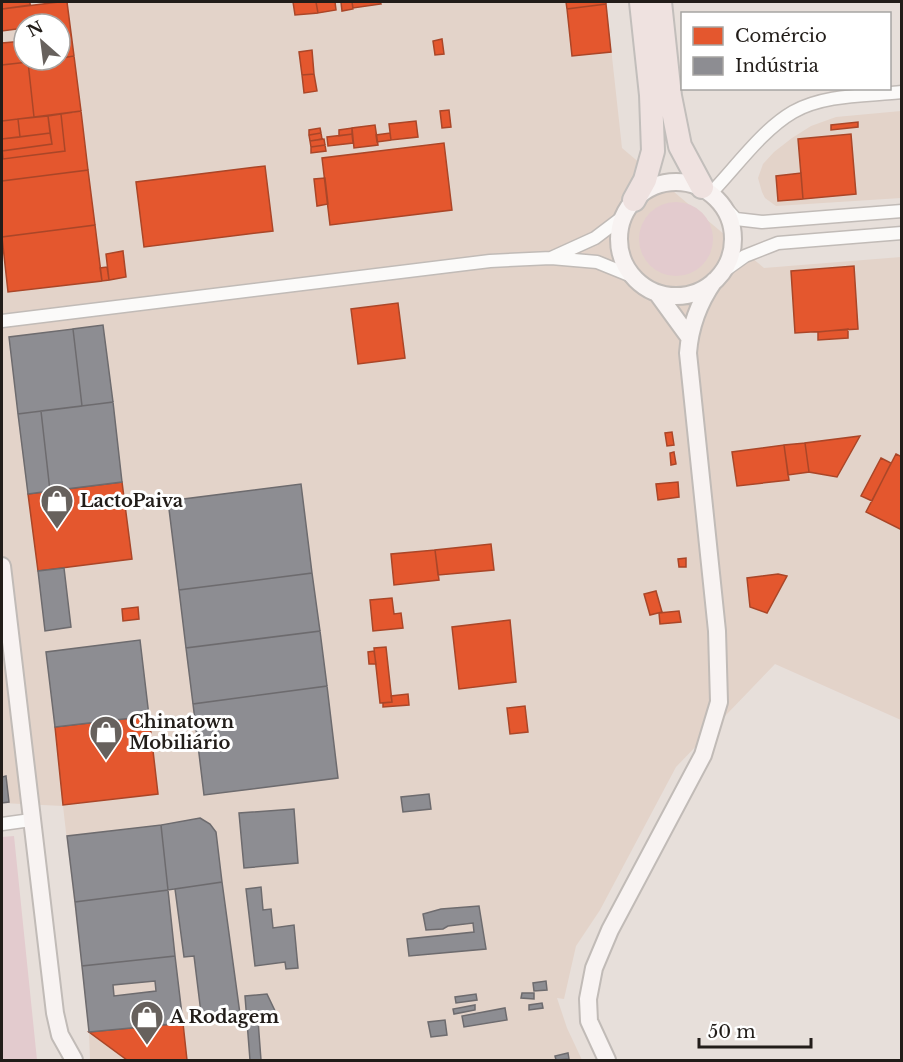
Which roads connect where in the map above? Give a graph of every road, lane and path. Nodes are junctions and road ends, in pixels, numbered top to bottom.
1 (641, 2) edge
2 (660, 2) edge
3 (902, 92) edge
4 (712, 195) junction
5 (629, 208) junction
6 (902, 211) edge
7 (902, 233) edge
8 (550, 258) junction
9 (719, 276) junction
10 (634, 277) junction
11 (657, 293) junction
12 (2, 321) edge
13 (689, 337) junction
14 (2, 566) edge
15 (4, 617) edge
16 (31, 820) junction
17 (2, 824) edge
18 (74, 1060) edge
19 (607, 1060) edge

1 - 5 highway
2 - 4 highway
3 - 4 street
4 - 5 street
4 - 6 street
4 - 9 street
5 - 8 street
5 - 10 street
7 - 9 street
8 - 10 street
8 - 12 street
9 - 11 street
9 - 13 street
10 - 11 street
11 - 13 street
13 - 19 street
14 - 15 street
15 - 16 street
16 - 17 street
16 - 18 street

